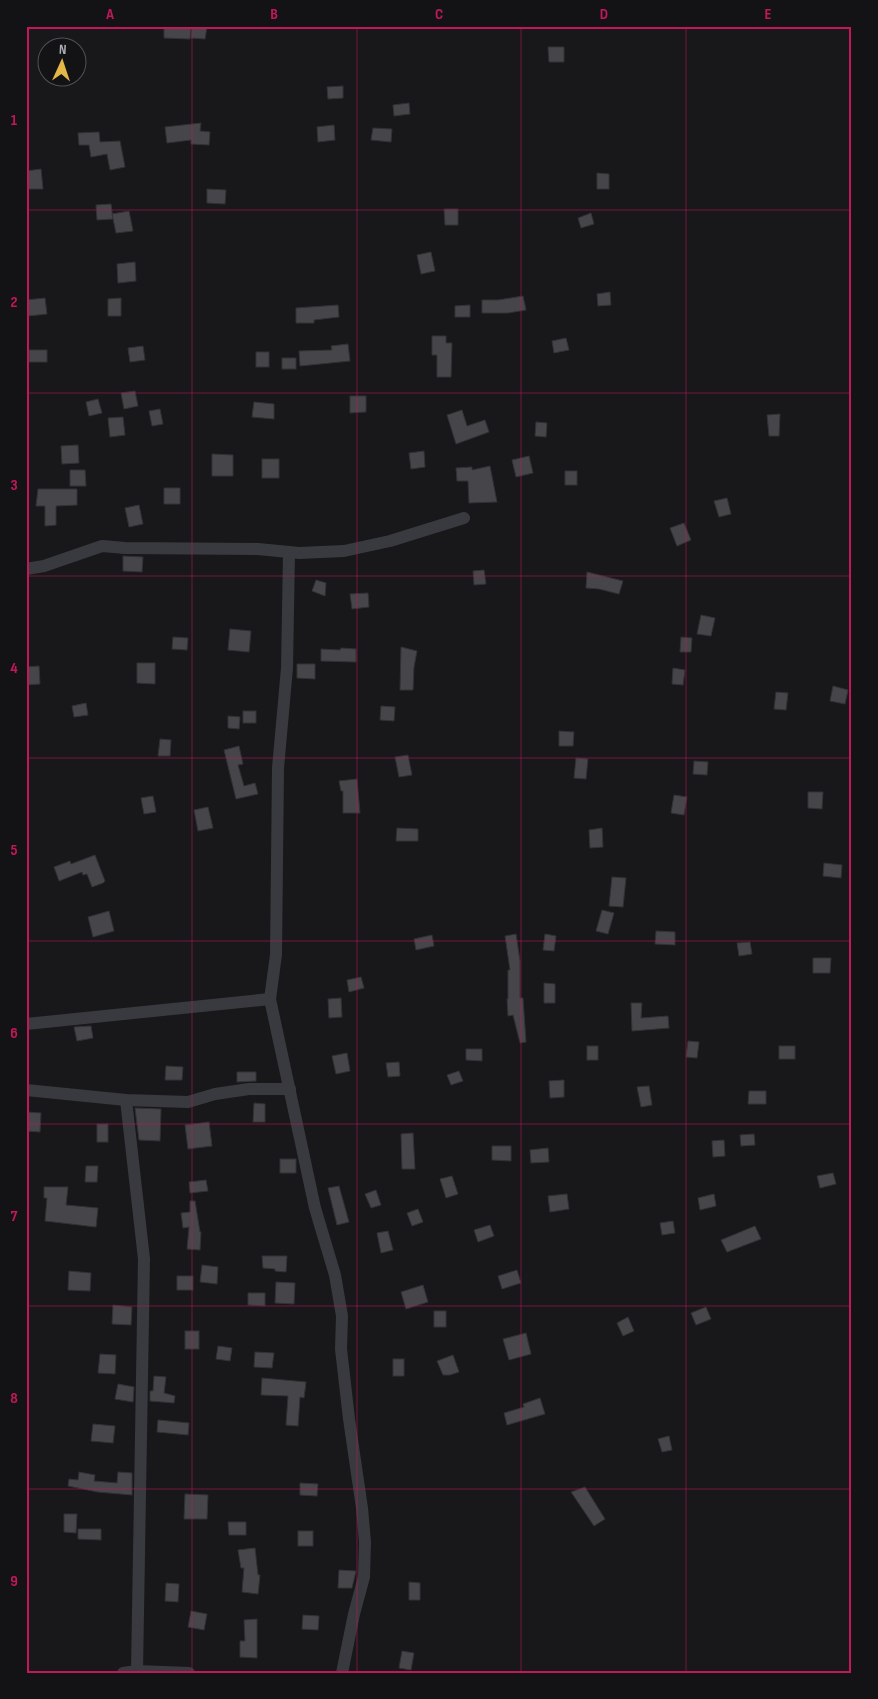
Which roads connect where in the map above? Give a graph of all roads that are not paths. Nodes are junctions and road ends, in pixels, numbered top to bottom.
1 (464, 518) dead end
2 (289, 552) junction
3 (26, 569) edge
4 (270, 999) junction
5 (26, 1024) edge
6 (290, 1089) junction
7 (26, 1090) edge
8 (126, 1100) junction
9 (137, 1671) junction
10 (123, 1673) edge
11 (189, 1673) edge
12 (342, 1673) edge

1 - 2 street
2 - 3 street
2 - 4 street
4 - 5 street
4 - 6 street
6 - 8 street
6 - 12 street
7 - 8 street
8 - 9 street
9 - 10 street
9 - 11 street

